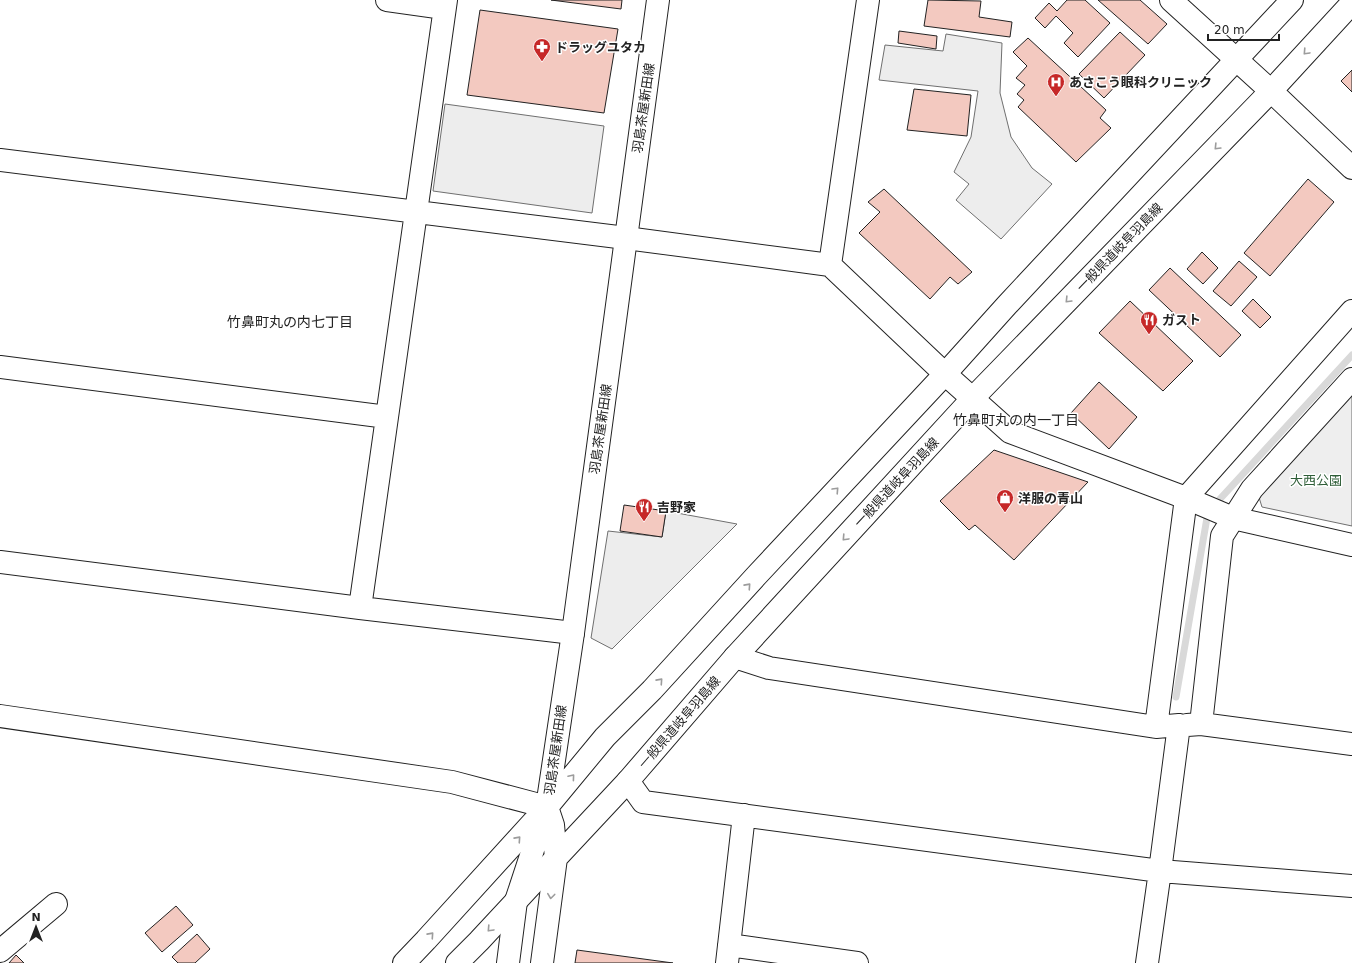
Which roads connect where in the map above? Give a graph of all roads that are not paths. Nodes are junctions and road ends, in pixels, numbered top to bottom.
1 (387, 0) edge
2 (658, 0) edge
3 (868, 0) edge
4 (1171, 0) edge
5 (1292, 0) edge
6 (1352, 3) edge
7 (445, 4) edge
8 (1237, 59) junction
9 (1271, 90) junction
10 (0, 160) edge
11 (1352, 168) edge
12 (416, 212) junction
13 (626, 238) junction
14 (830, 265) junction
15 (1352, 311) edge
16 (0, 367) edge
17 (945, 374) junction
18 (1352, 379) edge
19 (972, 399) junction
20 (387, 417) junction
21 (1193, 501) junction
22 (1228, 515) junction
23 (1352, 545) edge
24 (0, 562) edge
25 (360, 608) junction
26 (573, 633) junction
27 (735, 657) junction
28 (0, 716) edge
29 (1201, 724) junction
30 (1179, 725) junction
31 (1156, 727) junction
32 (1352, 744) edge
33 (628, 781) junction
34 (547, 807) junction
35 (744, 815) junction
36 (556, 858) junction
37 (1160, 871) junction
38 (1352, 886) edge
39 (516, 901) junction
40 (56, 904) dead end
41 (0, 951) edge
42 (728, 954) edge
43 (404, 963) edge
44 (457, 963) edge
45 (508, 963) edge
46 (542, 963) edge
47 (857, 963) edge
48 (1147, 963) edge

1 - 7 street
2 - 13 street, 羽島茶屋新田線
3 - 14 street
4 - 8 street
5 - 8 street
6 -> 9 street, 一般県道岐阜羽島線
7 - 12 street
8 - 9 street
8 - 17 street
9 - 11 street
9 -> 19 street, 一般県道岐阜羽島線
10 - 12 street
12 - 13 street
12 - 20 street
13 - 14 street
13 - 26 street, 羽島茶屋新田線
14 - 17 street
15 - 21 street
16 - 20 street
17 - 19 street
34 -> 17 street
18 - 22 street
19 - 21 street
19 -> 27 street, 一般県道岐阜羽島線
20 - 25 street
21 - 22 street
21 - 31 street
22 - 23 street
22 - 29 street
24 - 25 street
25 - 26 street
26 - 34 street, 羽島茶屋新田線
27 - 31 street
27 - 33 street, 一般県道岐阜羽島線
28 - 34 street
29 - 30 street
29 - 32 street
30 - 31 street
30 - 37 street
33 - 35 street
33 - 36 street, 一般県道岐阜羽島線
34 - 36 street, 羽島茶屋新田線
34 - 39 street
43 -> 34 street
35 - 37 street
35 - 42 street
36 - 39 street, 一般県道岐阜羽島線
36 -> 46 street
37 - 38 street
37 - 48 street
39 -> 44 street, 一般県道岐阜羽島線
39 - 45 street
40 - 41 street
42 - 47 street

